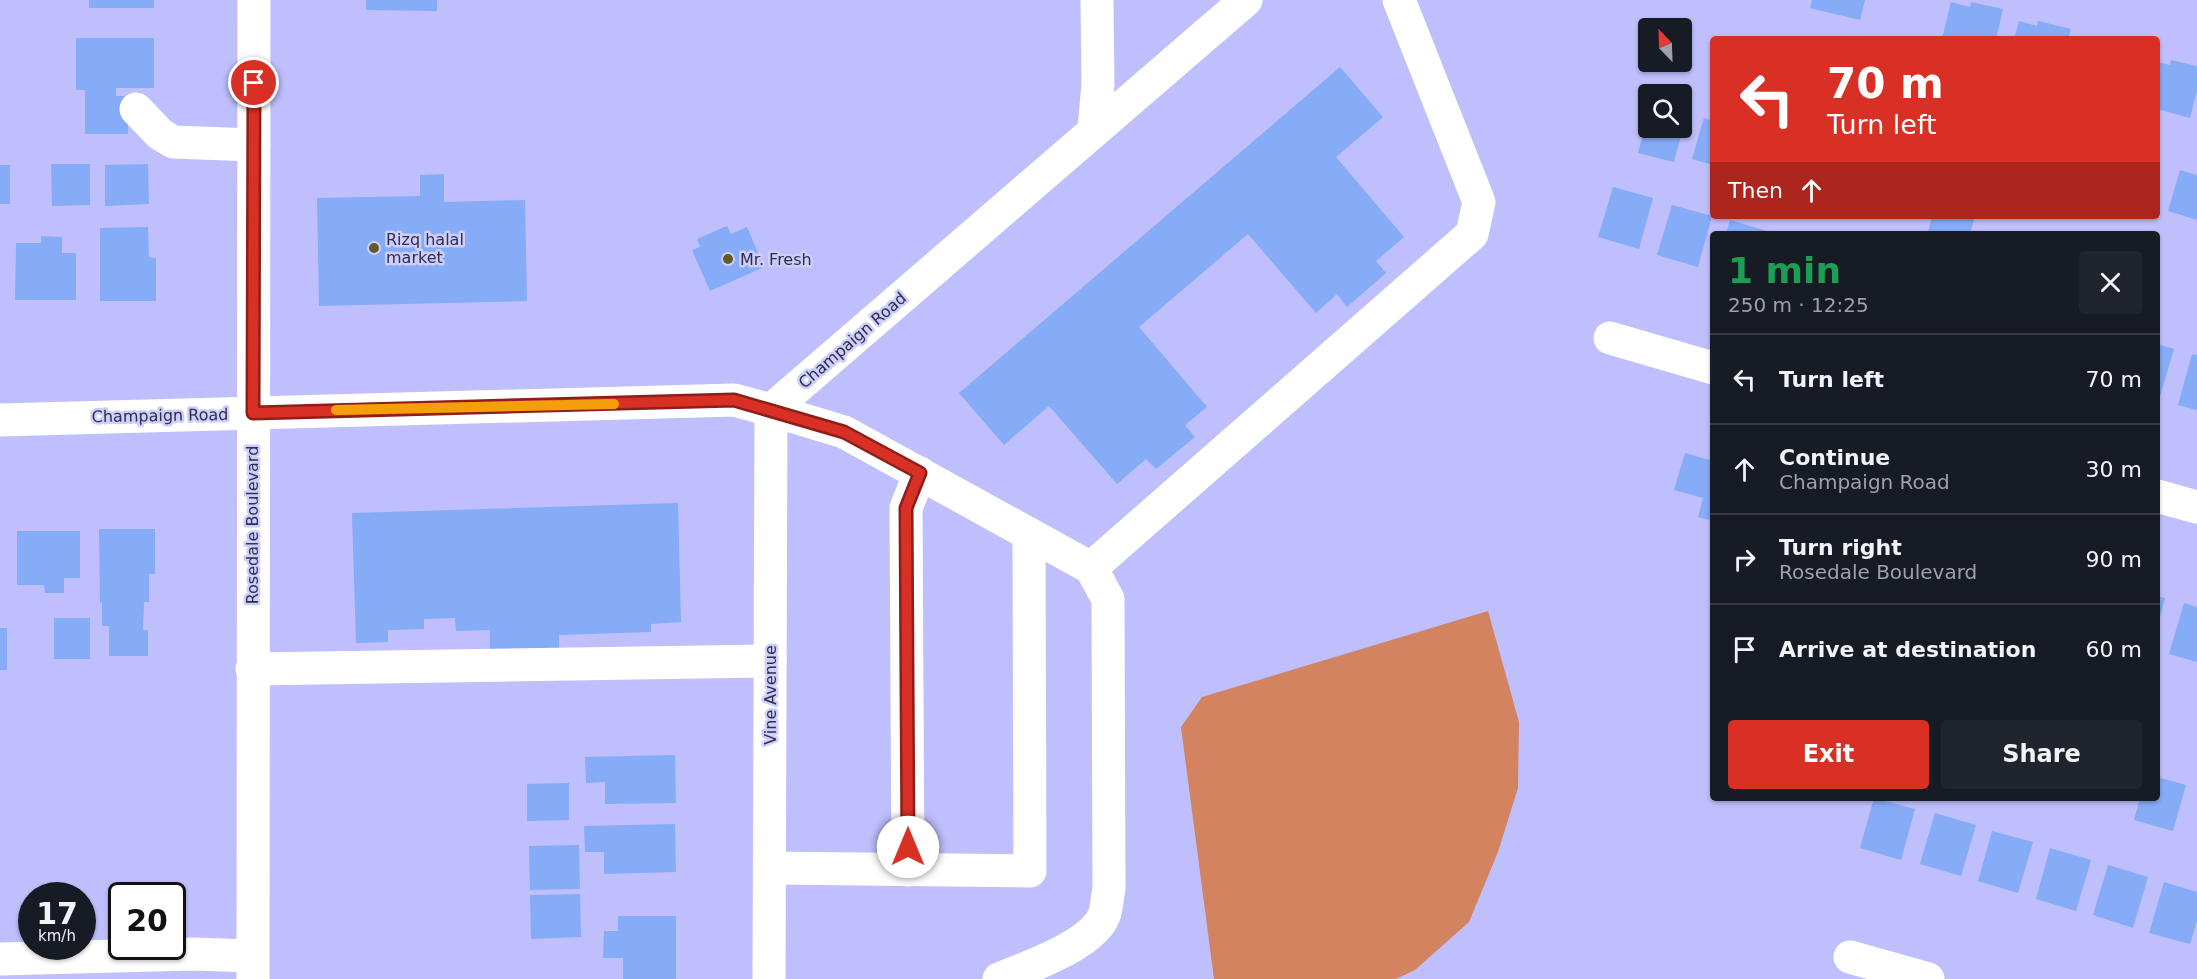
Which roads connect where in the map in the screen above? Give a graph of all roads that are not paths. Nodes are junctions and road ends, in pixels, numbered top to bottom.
1 (254, 0) edge
2 (1097, 0) edge
3 (1246, 0) edge
4 (1399, 0) edge
5 (136, 108) dead end
6 (1094, 130) junction
7 (254, 145) junction
8 (1610, 338) dead end
9 (1710, 367) edge
10 (771, 410) junction
11 (253, 413) junction
12 (0, 420) edge
13 (920, 473) junction
14 (2160, 497) edge
15 (2197, 507) edge
16 (1029, 534) junction
17 (1091, 568) junction
18 (770, 661) junction
19 (252, 669) junction
20 (771, 868) junction
21 (908, 870) junction
22 (1850, 957) dead end
23 (0, 959) edge
24 (253, 967) edge
25 (769, 979) edge
26 (999, 979) edge
27 (1928, 979) edge

1 - 7 street, Rosedale Boulevard
2 - 6 street
3 - 6 street, Champaign Road
4 - 17 street
5 - 7 street
6 - 10 street, Champaign Road
7 - 11 street, Rosedale Boulevard
8 - 9 street
10 - 11 street, Champaign Road
10 - 13 street
10 - 18 street, Vine Avenue
11 - 12 street, Champaign Road
11 - 19 street, Rosedale Boulevard
13 - 16 street
13 - 21 street
14 - 15 street
16 - 17 street
16 - 21 street
17 - 26 street
18 - 19 street
18 - 20 street, Vine Avenue
19 - 24 street, Rosedale Boulevard
20 - 21 street
20 - 25 street, Vine Avenue
22 - 27 street
23 - 24 street

